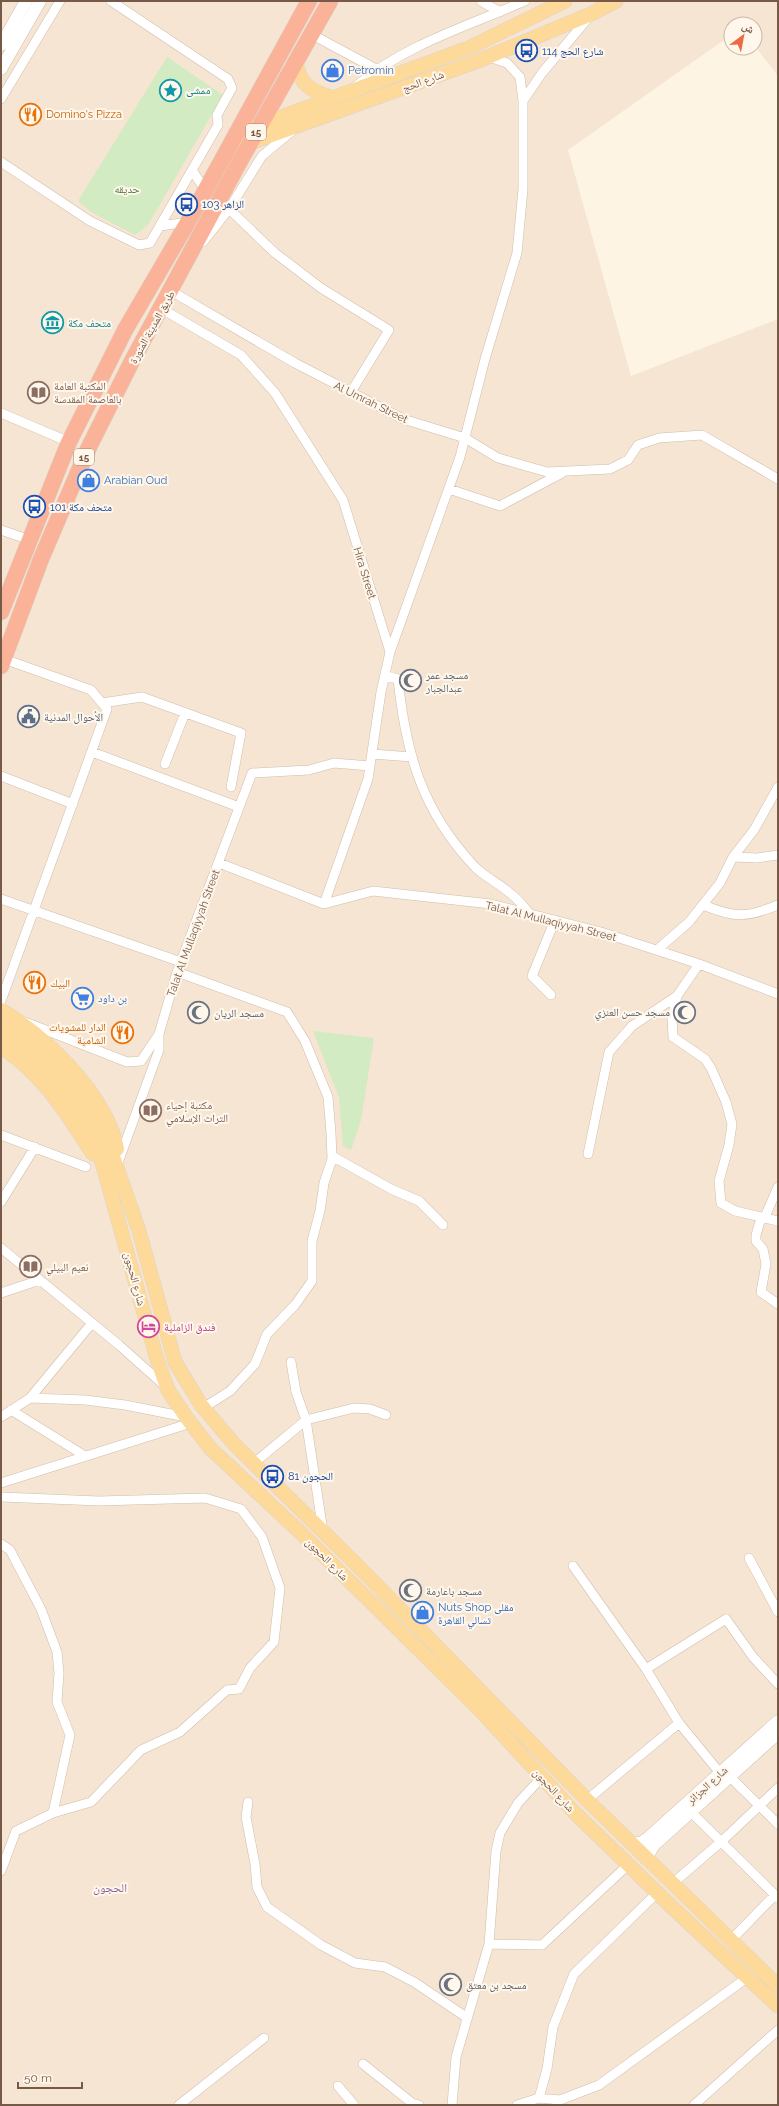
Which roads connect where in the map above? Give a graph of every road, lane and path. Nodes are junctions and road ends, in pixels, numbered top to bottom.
1 (26, 1) edge
2 (40, 1) edge
3 (60, 1) edge
4 (111, 1) edge
5 (309, 1) edge
6 (330, 1) edge
7 (482, 1) edge
8 (525, 1) edge
9 (565, 1) edge
10 (616, 1) edge
11 (500, 12) junction
12 (591, 14) junction
13 (311, 34) junction
14 (2, 41) edge
15 (15, 45) junction
16 (489, 57) junction
17 (296, 61) junction
18 (1, 69) edge
19 (376, 69) junction
20 (351, 91) junction
21 (332, 98) junction
22 (1, 99) edge
23 (524, 101) junction
24 (261, 124) junction
25 (299, 125) junction
26 (235, 134) junction
27 (250, 143) junction
28 (225, 152) junction
29 (1, 162) edge
30 (192, 170) junction
31 (205, 190) junction
32 (229, 209) junction
33 (188, 222) junction
34 (160, 226) junction
35 (185, 265) junction
36 (171, 291) junction
37 (162, 309) junction
38 (351, 392) junction
39 (1, 413) edge
40 (465, 438) junction
41 (69, 442) junction
42 (565, 471) junction
43 (778, 479) edge
44 (449, 489) junction
45 (1, 530) edge
46 (30, 540) junction
47 (1, 612) edge
48 (390, 652) junction
49 (2, 663) edge
50 (385, 676) junction
51 (102, 702) junction
52 (185, 713) junction
53 (92, 752) junction
54 (372, 754) junction
55 (412, 757) junction
56 (165, 764) dead end
57 (370, 766) junction
58 (1, 776) edge
59 (231, 787) dead end
60 (778, 787) edge
61 (73, 804) junction
62 (240, 808) junction
63 (778, 855) edge
64 (733, 857) junction
65 (219, 863) junction
66 (1, 899) edge
67 (324, 904) junction
68 (703, 905) junction
69 (778, 905) edge
70 (35, 911) junction
71 (530, 914) junction
72 (555, 920) junction
73 (657, 950) junction
74 (181, 962) junction
75 (699, 964) junction
76 (177, 972) junction
77 (778, 994) edge
78 (551, 995) dead end
79 (677, 996) junction
80 (1, 1001) edge
81 (1, 1010) edge
82 (18, 1020) junction
83 (1, 1024) edge
84 (158, 1034) junction
85 (1, 1036) edge
86 (1, 1048) edge
87 (1, 1135) edge
88 (103, 1146) junction
89 (35, 1147) junction
90 (588, 1154) dead end
91 (332, 1156) junction
92 (119, 1160) junction
93 (86, 1167) dead end
94 (104, 1171) junction
95 (778, 1187) edge
96 (126, 1193) junction
97 (1, 1202) edge
98 (763, 1218) junction
99 (778, 1221) edge
100 (444, 1225) dead end
101 (1, 1248) edge
102 (40, 1280) junction
103 (1, 1293) edge
104 (778, 1304) edge
105 (92, 1323) junction
106 (291, 1362) dead end
107 (168, 1390) junction
108 (30, 1398) junction
109 (203, 1408) junction
110 (5, 1413) edge
111 (386, 1414) dead end
112 (188, 1420) junction
113 (306, 1420) junction
114 (85, 1456) junction
115 (254, 1463) junction
116 (1, 1483) edge
117 (1, 1497) edge
118 (323, 1531) junction
119 (1, 1544) edge
120 (749, 1558) dead end
121 (573, 1566) dead end
122 (778, 1612) edge
123 (646, 1669) junction
124 (778, 1684) edge
125 (778, 1721) edge
126 (679, 1723) junction
127 (777, 1736) edge
128 (724, 1773) junction
129 (542, 1777) junction
130 (778, 1788) edge
131 (587, 1800) junction
132 (248, 1802) dead end
133 (759, 1806) junction
134 (691, 1812) junction
135 (53, 1813) junction
136 (778, 1824) edge
137 (722, 1841) junction
138 (633, 1844) junction
139 (646, 1858) junction
140 (628, 1865) junction
141 (1, 1870) edge
142 (672, 1884) junction
143 (657, 1893) junction
144 (776, 1897) edge
145 (730, 1941) junction
146 (489, 1944) junction
147 (748, 1978) junction
148 (778, 1986) edge
149 (778, 2006) edge
150 (466, 2017) junction
151 (778, 2030) edge
152 (264, 2038) dead end
153 (363, 2064) dead end
154 (338, 2086) dead end
155 (539, 2098) junction
156 (564, 2102) edge
157 (180, 2105) edge
158 (354, 2105) edge
159 (419, 2105) edge
160 (452, 2105) edge
161 (517, 2105) edge
162 (694, 2105) edge

1 - 14 street
2 - 15 street
3 - 22 street
4 - 30 street
5 - 26 highway, طريق المدينة المنورة / 15
6 - 13 highway, طريق المدينة المنورة / 15
7 - 11 street
8 - 11 street
9 - 20 main road, شارع الحج
10 - 12 main road, شارع الحج
11 - 19 street
12 - 16 main road, شارع الحج
12 - 23 street
13 - 17 highway, طريق المدينة المنورة / 15
13 - 19 street
14 - 15 street
15 - 18 street
16 - 23 street
16 - 25 main road, شارع الحج
17 - 21 main road
17 - 24 highway, طريق المدينة المنورة / 15
19 - 20 street
20 - 21 main road, شارع الحج
21 - 24 main road, شارع الحج
23 - 40 street
24 - 26 main road, شارع الحج
24 - 27 highway, طريق المدينة المنورة / 15
25 - 27 main road, شارع الحج
25 - 32 street
26 - 28 highway, طريق المدينة المنورة / 15
27 - 28 main road, شارع الحج
27 - 35 highway, طريق المدينة المنورة / 15
28 - 31 highway, طريق المدينة المنورة / 15
29 - 34 street
30 - 31 street
30 - 34 street
31 - 33 highway, طريق المدينة المنورة / 15
32 - 35 street
32 - 38 street
33 - 34 street
33 - 41 highway, طريق المدينة المنورة / 15
35 - 36 highway, طريق المدينة المنورة / 15
36 - 37 highway, طريق المدينة المنورة / 15
36 - 38 street, Al Umrah Street
37 - 48 street, Hira Street
37 - 49 highway, طريق المدينة المنورة / 15
38 - 40 street, Al Umrah Street
39 - 41 street
40 - 42 street, Al Umrah Street
40 - 44 street
41 - 46 highway, طريق المدينة المنورة / 15
42 - 43 street, Al Umrah Street
42 - 44 street
44 - 48 street
45 - 46 street
46 - 47 highway, طريق المدينة المنورة / 15
48 - 50 street, Hira Street
49 - 51 street
50 - 54 street, Hira Street
50 - 55 street
51 - 52 street
51 - 53 street
52 - 56 street
52 - 59 street
53 - 61 street
53 - 62 street
54 - 55 street
54 - 57 street, Hira Street
55 - 71 street
57 - 62 street
57 - 67 street, Hira Street
58 - 61 street
60 - 64 street
61 - 70 street
62 - 65 street
63 - 64 street
64 - 68 street
65 - 67 street, Talat Al Mullaqiyyah Street
65 - 74 street, Talat Al Mullaqiyyah Street
66 - 70 street
67 - 71 street, Talat Al Mullaqiyyah Street
68 - 69 street
68 - 73 street
70 - 74 street
70 - 80 street
71 - 72 street, Talat Al Mullaqiyyah Street
72 - 73 street, Talat Al Mullaqiyyah Street
72 - 78 street
73 - 75 street, Talat Al Mullaqiyyah Street
74 - 76 street, Talat Al Mullaqiyyah Street
75 - 77 street, Talat Al Mullaqiyyah Street
75 - 79 street
76 - 84 street, Talat Al Mullaqiyyah Street
76 - 91 street
79 - 90 street
79 - 98 street
81 - 82 main road
82 - 84 street, Talat Al Mullaqiyyah Street
82 - 92 main road
83 - 88 main road, شارع الحجون
84 - 92 street, Talat Al Mullaqiyyah Street
85 - 88 main road, شارع الحجون
86 - 94 main road
87 - 89 street
88 - 94 main road, شارع الحجون
88 - 96 main road, شارع الحجون
89 - 93 street
89 - 97 street
91 - 100 street
91 - 109 street
92 - 96 main road
94 - 107 main road, شارع الحجون
95 - 98 street
96 - 109 main road, شارع الحجون
98 - 99 street
98 - 104 street
101 - 102 street
102 - 103 street
102 - 105 street
105 - 107 street
105 - 108 street
106 - 113 street
107 - 112 main road, شارع الحجون
108 - 110 street
108 - 112 street
109 - 115 main road, شارع الحجون
110 - 114 street
111 - 113 street
112 - 114 street
112 - 129 main road, شارع الحجون
113 - 115 street
113 - 118 street
114 - 116 street
115 - 118 main road, شارع الحجون
117 - 135 street
118 - 131 main road, شارع الحجون
119 - 135 street
120 - 122 street
121 - 123 street
123 - 124 street
123 - 126 street
125 - 128 street, شارع الجزائر
126 - 128 street
126 - 131 street
127 - 128 street, شارع الجزائر
128 - 133 street
128 - 134 street, شارع الجزائر
128 - 138 street, شارع الجزائر
129 - 140 main road, شارع الحجون
129 - 146 street
130 - 133 street
131 - 138 main road, شارع الحجون
132 - 150 street
133 - 136 street
133 - 137 street
134 - 137 street
134 - 139 street, شارع الجزائر
135 - 141 street
137 - 142 street
137 - 144 street
138 - 139 main road, شارع الحجون
139 - 142 main road, شارع الحجون
140 - 143 main road, شارع الحجون
140 - 146 street
142 - 145 main road, شارع الحجون
143 - 147 main road, شارع الحجون
143 - 155 street
144 - 145 street
145 - 148 main road, شارع الحجون
146 - 150 street
147 - 149 main road, شارع الحجون
147 - 156 street
150 - 160 street
151 - 162 street
152 - 157 street
153 - 159 street
154 - 158 street
155 - 156 street
155 - 161 street

